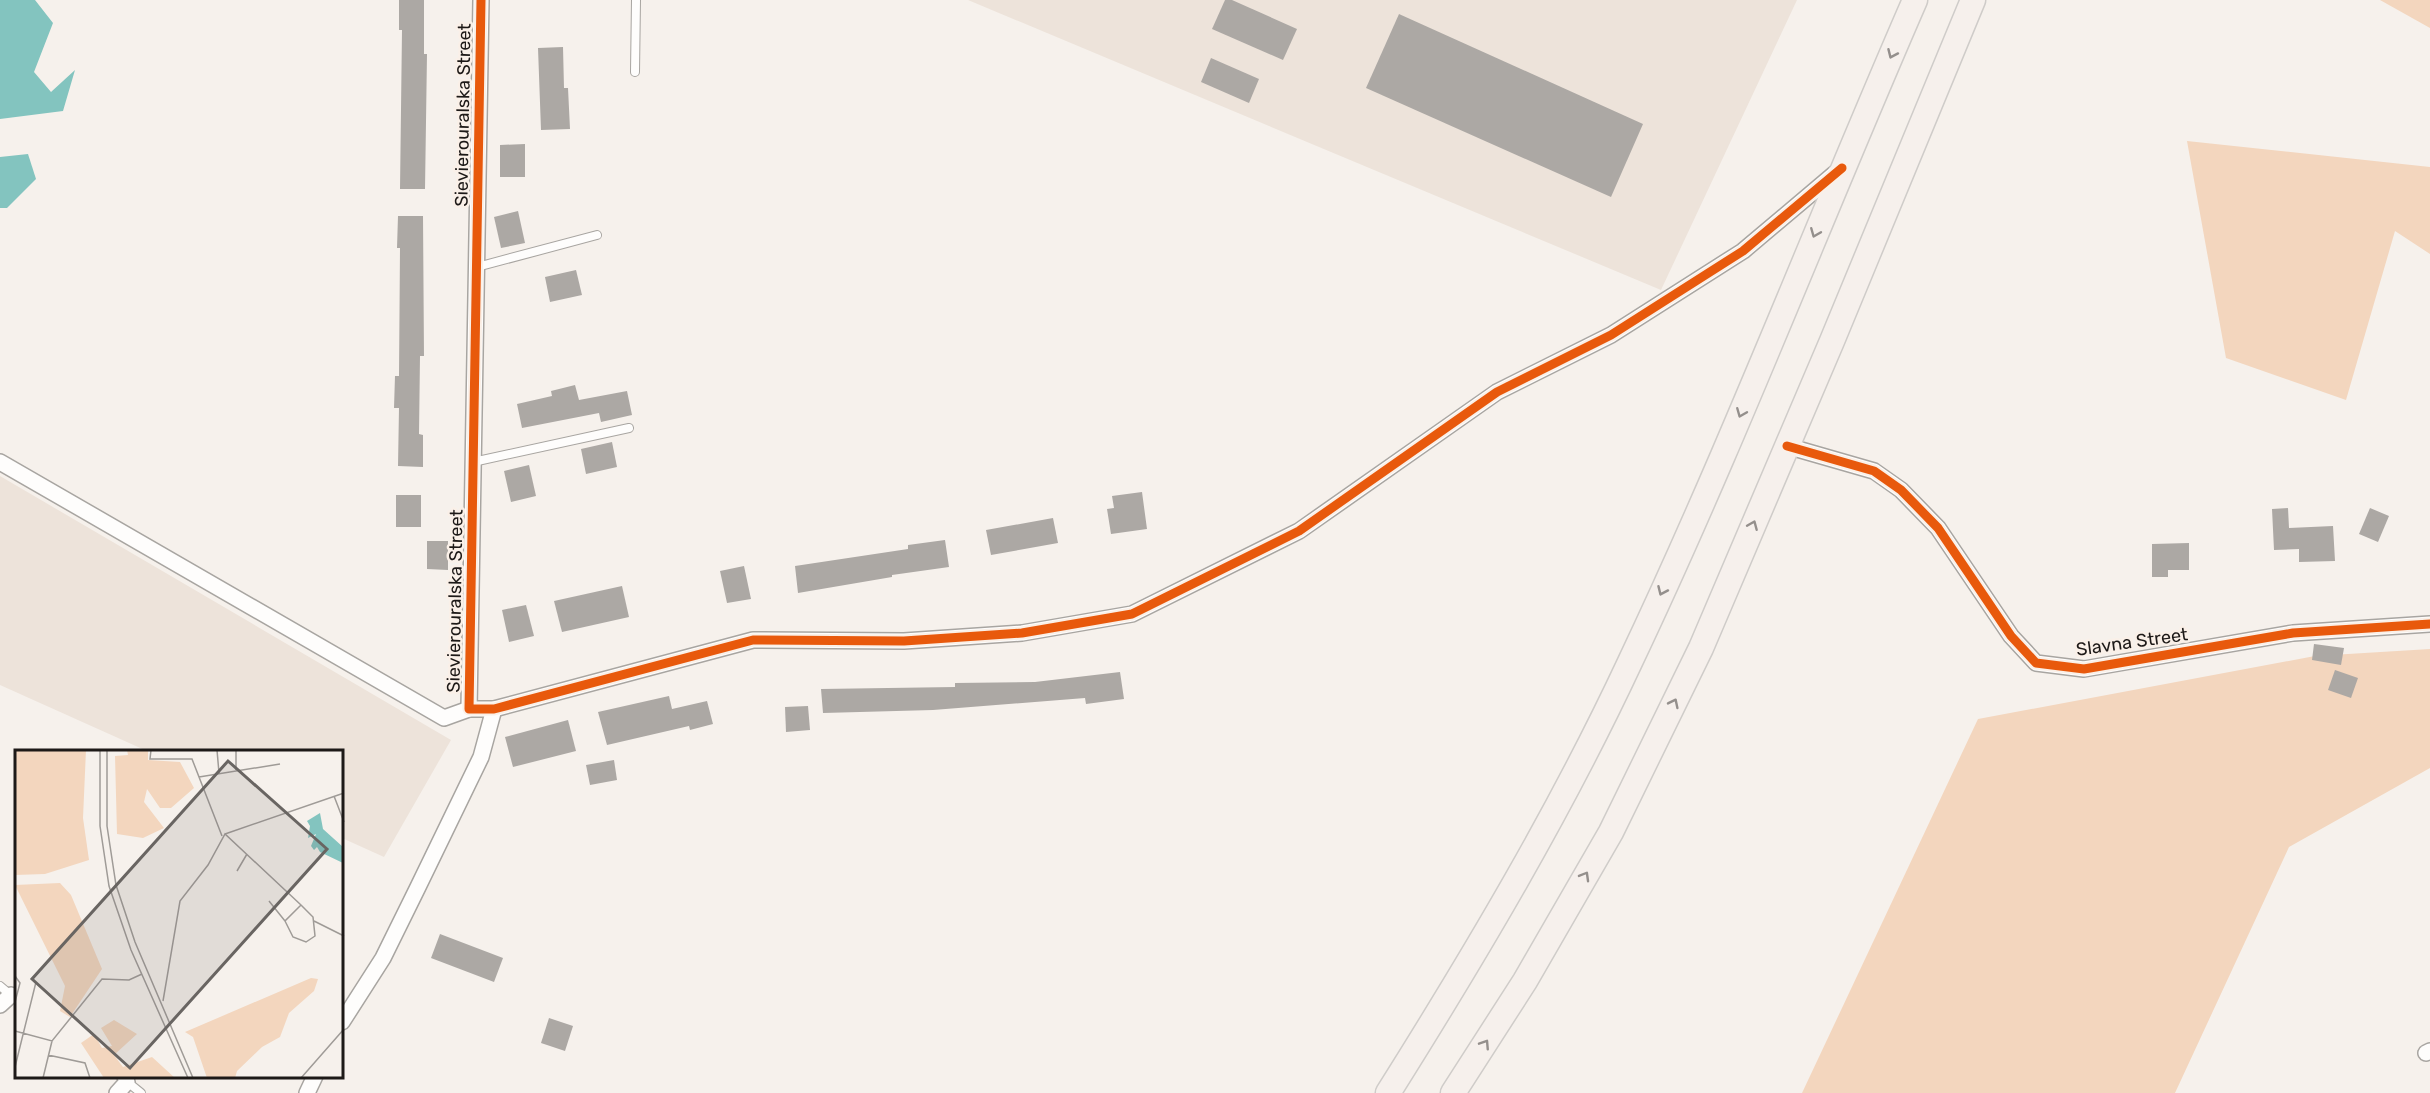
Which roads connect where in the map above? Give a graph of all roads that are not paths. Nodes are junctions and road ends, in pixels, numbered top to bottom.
1 (481, 0) edge
2 (636, 0) edge
3 (1915, 0) edge
4 (1973, 0) edge
5 (635, 72) dead end
6 (1842, 168) junction
7 (597, 235) dead end
8 (477, 267) junction
9 (629, 428) dead end
10 (1787, 446) junction
11 (0, 462) edge
12 (473, 462) junction
13 (2430, 624) edge
14 (469, 709) junction
15 (494, 709) junction
16 (344, 1019) edge
17 (314, 1078) edge
18 (121, 1084) edge
19 (141, 1093) edge
20 (307, 1093) edge
21 (1388, 1093) edge
22 (1453, 1093) edge

1 - 8 street, Sievierouralska Street
2 - 5 lane
3 -> 6 main road
4 - 10 main road
6 - 15 street, Sievierouralska Street
6 -> 21 main road
7 - 8 lane
8 - 12 street, Sievierouralska Street
9 - 12 lane
10 - 13 street, Slavna Street
22 -> 10 main road
11 - 14 street
12 - 14 street, Sievierouralska Street
14 - 15 street, Sievierouralska Street
15 - 16 street
17 - 20 street
18 - 19 lane

